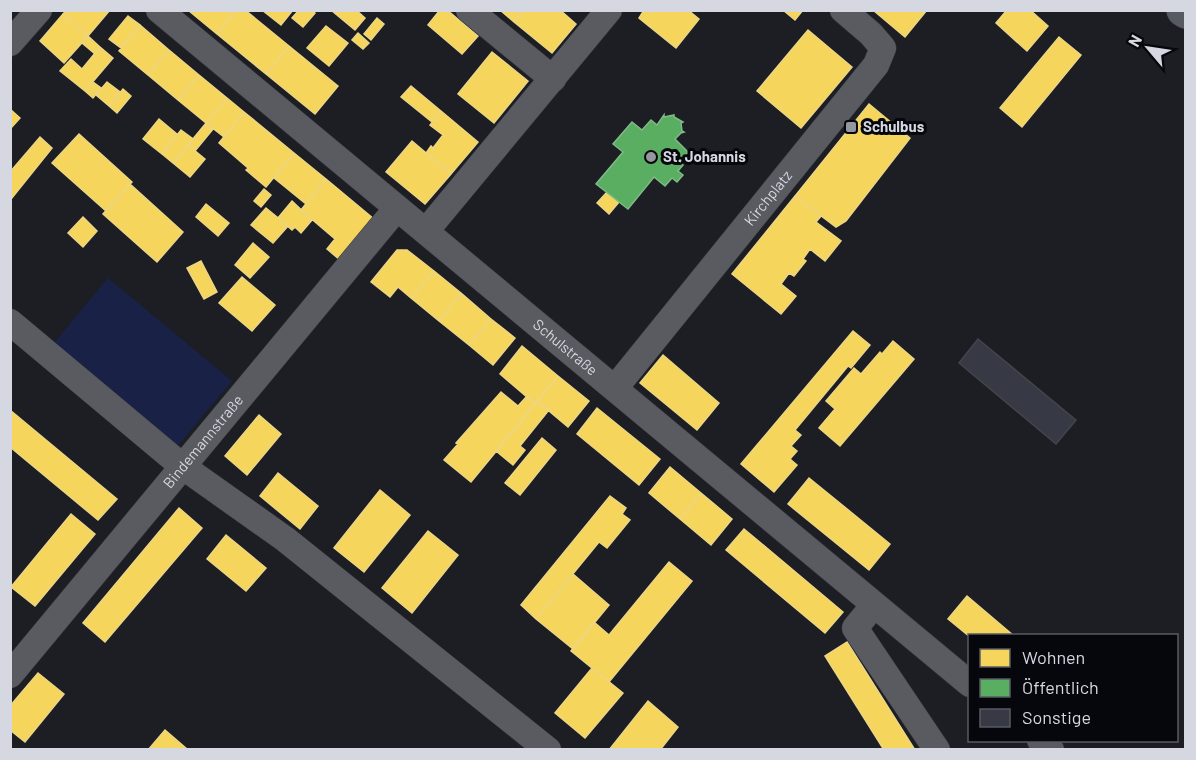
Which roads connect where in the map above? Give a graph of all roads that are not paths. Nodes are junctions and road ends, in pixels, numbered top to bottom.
1 (39, 10) edge
2 (159, 10) edge
3 (469, 10) edge
4 (609, 10) edge
5 (843, 10) edge
6 (10, 43) edge
7 (553, 79) junction
8 (397, 208) junction
9 (426, 231) junction
10 (10, 322) edge
11 (615, 388) junction
12 (182, 466) junction
13 (874, 605) junction
14 (10, 675) edge
15 (968, 683) edge
16 (548, 750) edge
17 (937, 750) edge

1 - 6 street
2 - 8 street, Schulstraße
3 - 7 street
4 - 7 street
5 - 11 street, Kirchplatz
7 - 9 street
8 - 9 street, Schulstraße
8 - 12 street, Bindemannstraße
9 - 11 street, Schulstraße
10 - 12 street
11 - 13 street, Schulstraße
12 - 14 street, Bindemannstraße
12 - 16 street
13 - 15 street, Schulstraße
13 - 17 street

